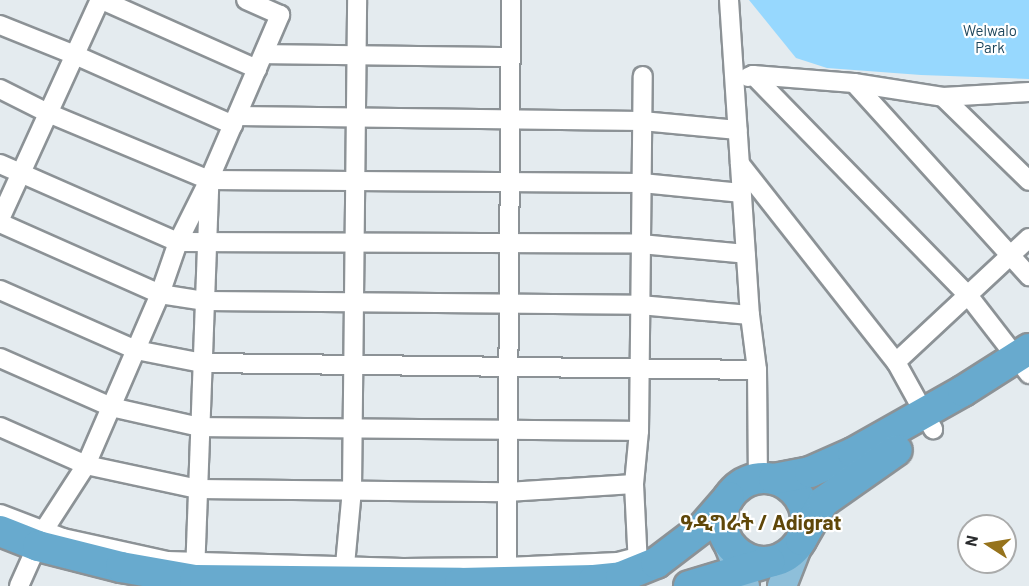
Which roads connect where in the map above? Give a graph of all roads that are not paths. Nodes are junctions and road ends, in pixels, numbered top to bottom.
1 (101, 0) edge
2 (246, 0) edge
3 (357, 0) edge
4 (511, 0) edge
5 (729, 0) edge
6 (0, 25) edge
7 (75, 55) junction
8 (356, 55) junction
9 (511, 57) junction
10 (260, 61) junction
11 (753, 75) junction
12 (643, 76) dead end
13 (734, 82) junction
14 (854, 83) junction
15 (0, 89) edge
16 (1029, 92) edge
17 (943, 97) junction
18 (48, 113) junction
19 (356, 118) junction
20 (510, 119) junction
21 (235, 120) junction
22 (642, 121) junction
23 (738, 130) junction
24 (0, 164) edge
25 (740, 164) junction
26 (21, 172) junction
27 (209, 180) junction
28 (355, 180) junction
29 (1029, 181) edge
30 (510, 182) junction
31 (642, 183) junction
32 (742, 193) junction
33 (0, 221) edge
34 (1029, 238) edge
35 (207, 240) junction
36 (178, 242) junction
37 (354, 242) junction
38 (509, 243) junction
39 (641, 244) junction
40 (746, 254) junction
41 (1010, 256) junction
42 (1029, 276) edge
43 (0, 290) edge
44 (160, 294) junction
45 (968, 295) junction
46 (205, 302) junction
47 (354, 303) junction
48 (509, 304) junction
49 (640, 305) junction
50 (750, 315) junction
51 (136, 350) junction
52 (0, 358) edge
53 (896, 362) junction
54 (202, 363) junction
55 (353, 364) junction
56 (1026, 365) edge
57 (508, 366) junction
58 (640, 367) junction
59 (757, 370) junction
60 (111, 407) junction
61 (928, 420) junction
62 (0, 427) edge
63 (200, 427) junction
64 (352, 428) junction
65 (508, 430) junction
66 (639, 430) junction
67 (86, 465) junction
68 (766, 479) junction
69 (634, 484) junction
70 (198, 489) junction
71 (352, 490) junction
72 (507, 492) junction
73 (729, 497) junction
74 (0, 514) edge
75 (0, 531) edge
76 (728, 543) junction
77 (800, 543) junction
78 (0, 553) edge
79 (33, 557) edge
80 (345, 565) junction
81 (507, 567) junction
82 (638, 571) edge
83 (776, 574) edge
84 (195, 576) edge
85 (742, 579) edge
86 (460, 584) edge
87 (117, 586) edge
88 (689, 586) edge

1 - 7 street
1 - 10 street
2 - 10 street
3 - 8 street
4 - 9 street
5 - 13 street
6 - 7 street
7 - 18 street
7 - 21 street
8 - 9 street
8 - 10 street
8 - 19 street
9 - 20 street
10 - 21 street
11 - 13 street
11 - 14 street
11 - 45 street
12 - 22 street
13 - 23 street
14 - 17 street
14 - 41 street
15 - 18 street
16 - 17 street
17 - 29 street
18 - 26 street
18 - 27 street
19 - 20 street
19 - 21 street
19 - 28 street
20 - 22 street
20 - 30 street
21 - 27 street
22 - 23 street
22 - 31 street
23 - 25 street
24 - 26 street
25 - 32 street
25 - 53 street
26 - 33 street
26 - 36 street
27 - 28 street
27 - 35 street
27 - 36 street
28 - 30 street
28 - 37 street
30 - 31 street
30 - 38 street
31 - 32 street
31 - 39 street
32 - 40 street
33 - 44 street
34 - 41 street
35 - 36 street
35 - 37 street
35 - 46 street
36 - 44 street
37 - 38 street
37 - 47 street
38 - 39 street
38 - 48 street
39 - 40 street
39 - 49 street
40 - 50 street
41 - 42 street
41 - 45 street
43 - 51 street
44 - 46 street
44 - 51 street
45 - 53 street
45 - 56 street
46 - 47 street
46 - 54 street
47 - 48 street
47 - 55 street
48 - 49 street
48 - 57 street
49 - 50 street
49 - 58 street
50 - 59 street
51 - 54 street
51 - 60 street
52 - 60 street
53 - 61 street
54 - 55 street
54 - 63 street
55 - 57 street
55 - 64 street
56 - 61 highway
57 - 58 street
57 - 65 street
58 - 59 street
58 - 66 street
59 - 68 street
60 - 63 street
60 - 67 street
61 - 68 highway
61 - 77 highway
62 - 67 street
63 - 64 street
63 - 70 street
64 - 65 street
64 - 71 street
65 - 66 street
65 - 72 street
66 - 69 street
67 - 70 street
67 - 79 street
68 - 73 highway
68 - 77 highway
69 - 72 street
69 - 82 street
70 - 71 street
70 - 84 street
71 - 72 street
71 - 80 street
72 - 81 street
73 - 76 highway
73 - 82 highway
74 - 79 street
75 - 79 highway
76 - 83 highway
76 - 85 main road
77 - 83 highway
78 - 79 highway
79 - 84 highway
79 - 87 highway
80 - 81 street
80 - 84 street
81 - 82 street
82 - 86 highway
83 - 85 highway
84 - 86 highway
85 - 88 highway

